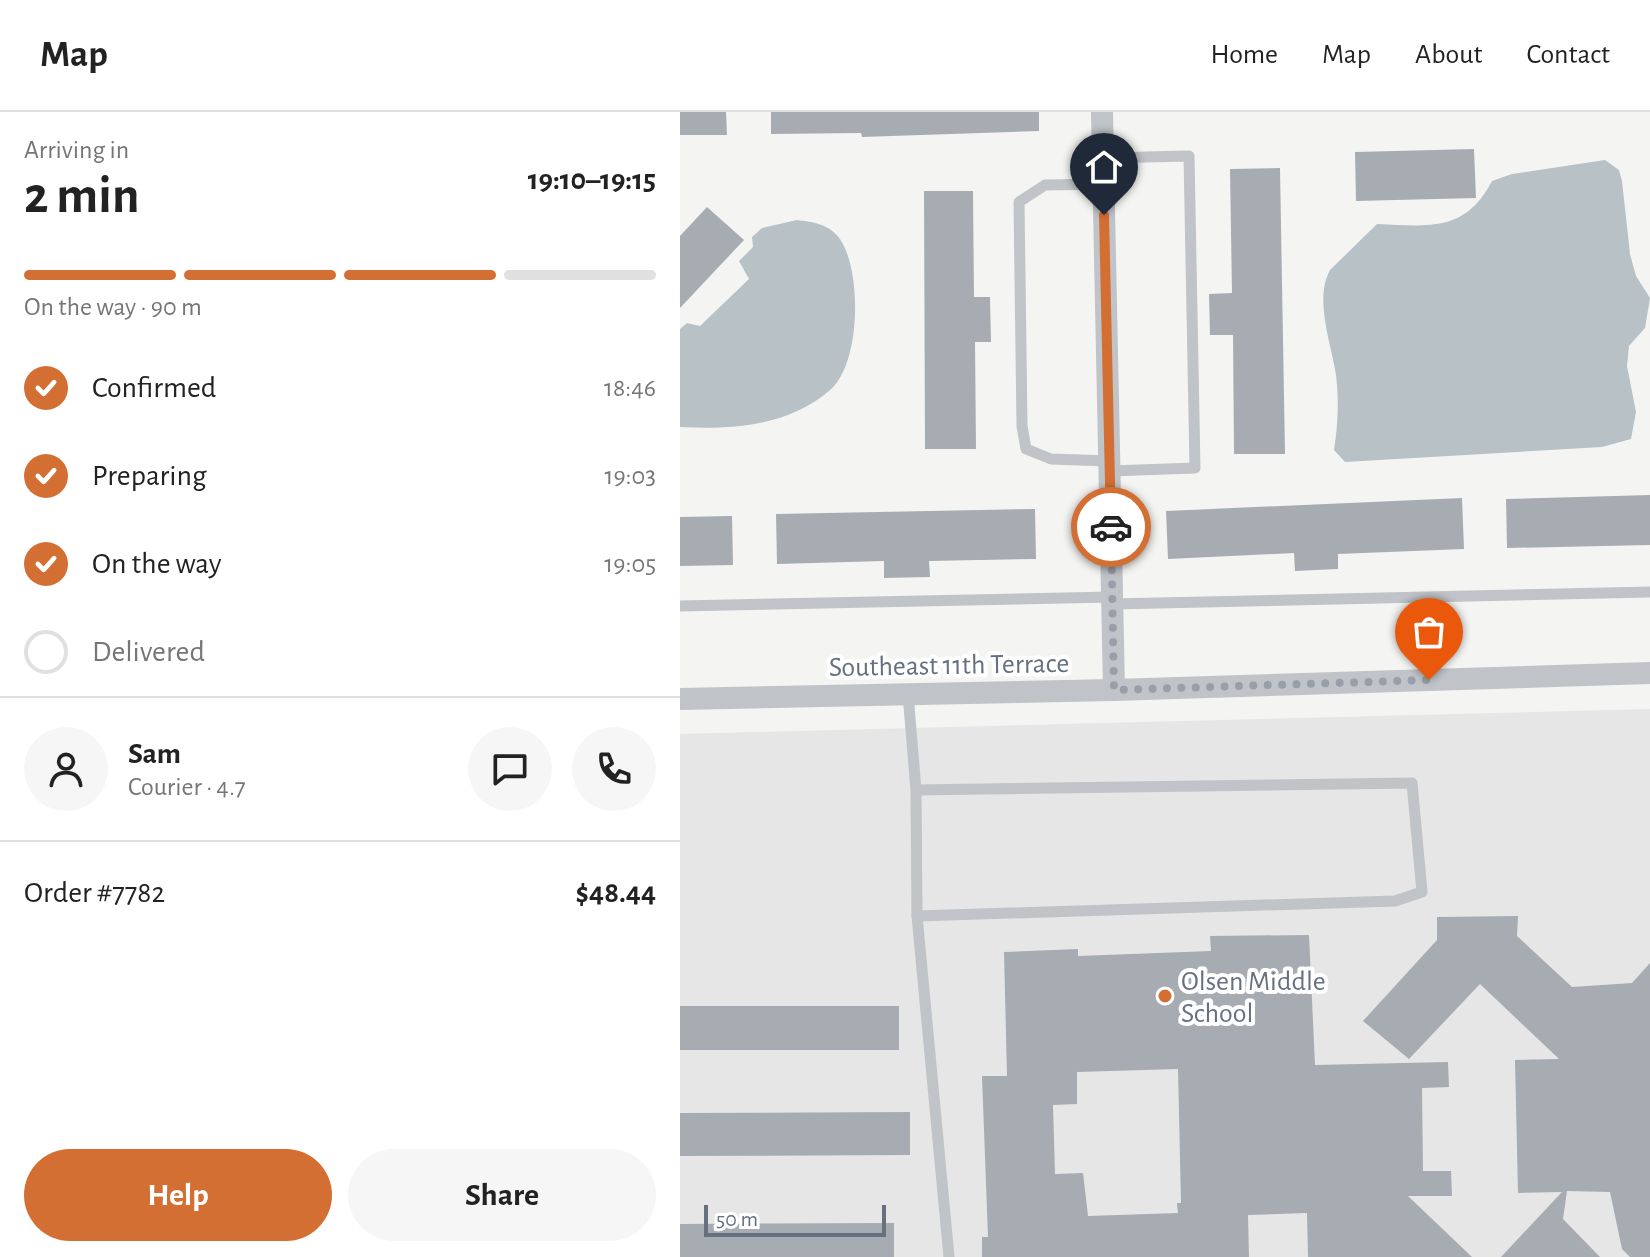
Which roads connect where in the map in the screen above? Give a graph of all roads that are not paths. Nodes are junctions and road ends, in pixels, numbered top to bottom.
1 (1102, 112) edge
2 (1103, 158) junction
3 (1103, 184) junction
4 (1109, 466) junction
5 (1650, 592) edge
6 (1112, 601) junction
7 (680, 606) edge
8 (1650, 673) edge
9 (1114, 690) junction
10 (908, 694) junction
11 (680, 699) edge
12 (916, 790) junction
13 (917, 916) junction
14 (949, 1257) edge

1 - 2 street
2 - 3 street
2 - 4 lane
3 - 4 street
3 - 4 lane
4 - 6 street
5 - 6 lane
6 - 7 lane
6 - 9 street
8 - 9 street, Southeast 11th Terrace
9 - 10 street, Southeast 11th Terrace
10 - 11 street, Southeast 11th Terrace
10 - 12 lane
12 - 13 lane
12 - 13 lane
13 - 14 lane

